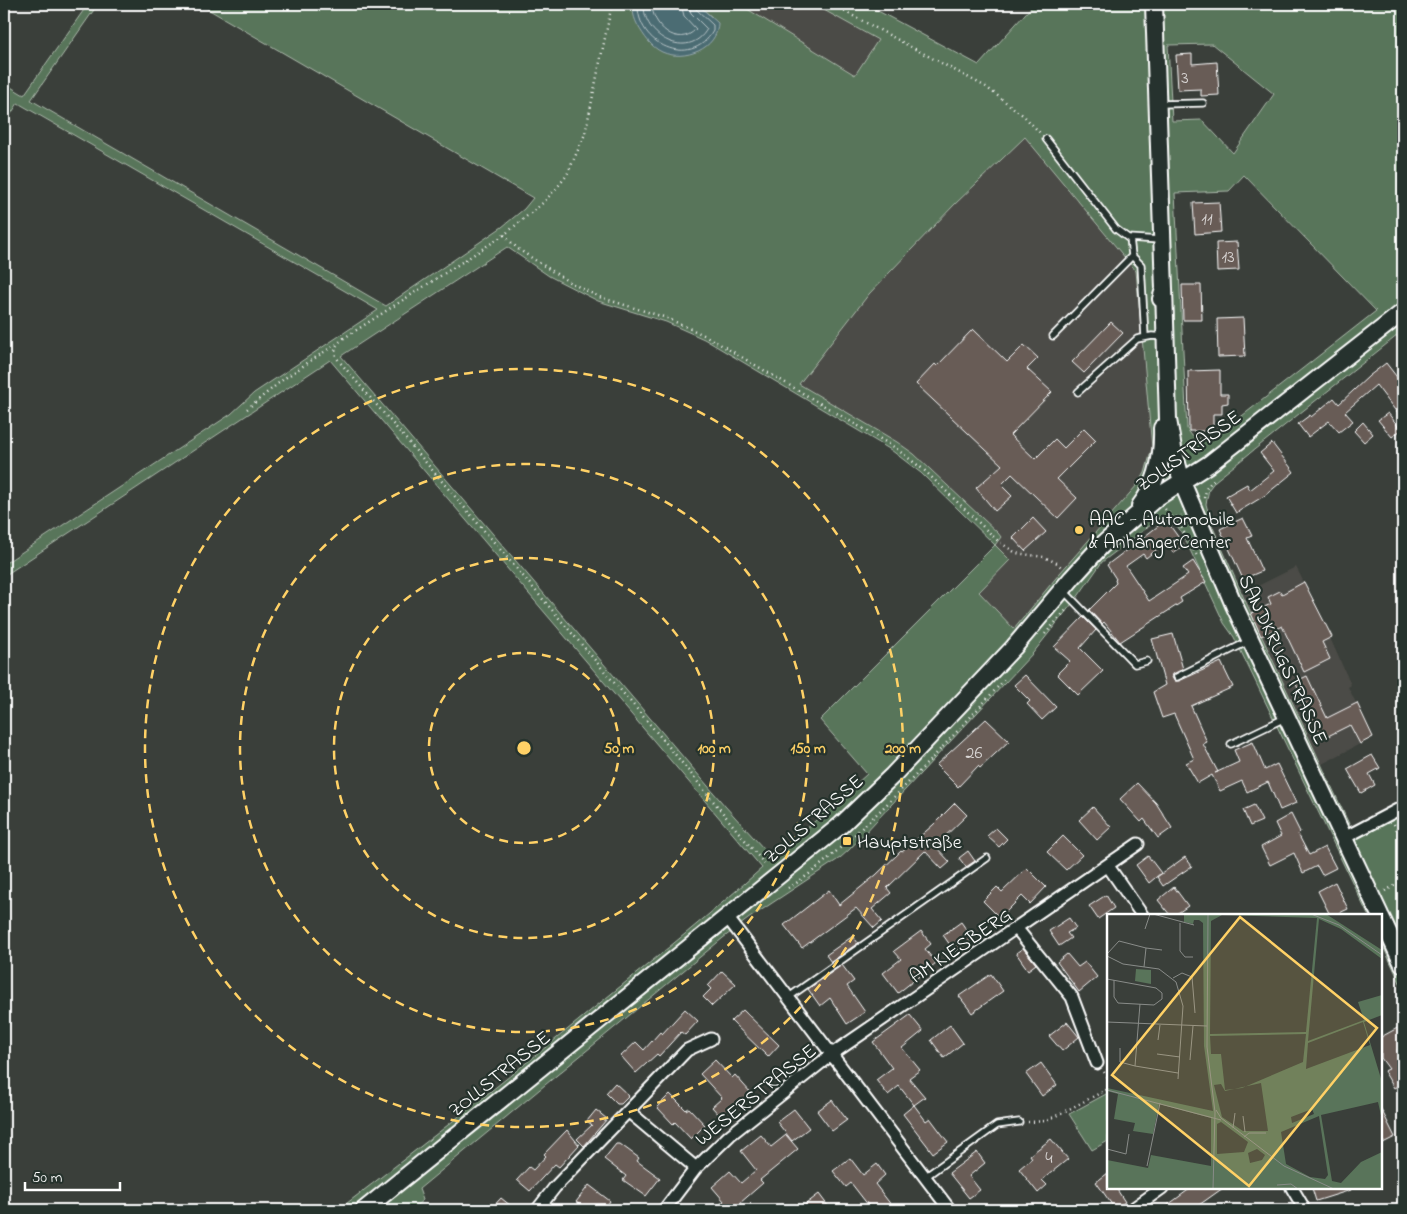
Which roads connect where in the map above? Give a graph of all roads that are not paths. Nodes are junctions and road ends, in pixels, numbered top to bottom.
1 (1154, 4) edge
2 (1203, 103) dead end
3 (1158, 104) junction
4 (1046, 139) road end
5 (1130, 238) junction
6 (1162, 240) junction
7 (1132, 256) junction
8 (1403, 312) edge
9 (1053, 336) dead end
10 (1156, 337) junction
11 (1078, 392) dead end
12 (1182, 482) junction
13 (1124, 527) junction
14 (1067, 584) junction
15 (1250, 640) junction
16 (1147, 661) dead end
17 (1177, 677) dead end
18 (1286, 717) junction
19 (1230, 744) dead end
20 (1403, 807) edge
21 (1344, 838) junction
22 (1138, 844) dead end
23 (987, 858) dead end
24 (1108, 866) junction
25 (1141, 914) edge
26 (1379, 914) edge
27 (727, 917) junction
28 (1382, 920) edge
29 (1017, 929) junction
30 (1403, 964) edge
31 (789, 997) junction
32 (711, 1039) dead end
33 (832, 1054) junction
34 (1097, 1063) dead end
35 (628, 1111) junction
36 (1019, 1122) road end
37 (696, 1168) junction
38 (925, 1176) junction
39 (1161, 1189) edge
40 (1293, 1189) edge
41 (364, 1210) edge
42 (536, 1210) edge
43 (664, 1210) edge
44 (950, 1210) edge
45 (1131, 1210) edge
46 (1301, 1210) edge

1 - 3 main road, SANDKRUGSTRASSE
2 - 3 lane
3 - 6 main road, SANDKRUGSTRASSE
4 - 5 lane
5 - 6 lane
5 - 7 lane
6 - 10 main road, SANDKRUGSTRASSE
7 - 9 lane
7 - 10 lane
8 - 12 main road, ZOLLSTRASSE
10 - 11 lane
10 - 12 main road, SANDKRUGSTRASSE
10 - 13 main road
12 - 13 main road, ZOLLSTRASSE
12 - 15 main road, SANDKRUGSTRASSE
13 - 14 main road, ZOLLSTRASSE
14 - 16 lane
14 - 27 main road, ZOLLSTRASSE
15 - 17 lane
15 - 18 main road, SANDKRUGSTRASSE
18 - 19 lane
18 - 21 main road, SANDKRUGSTRASSE
20 - 21 street
21 - 26 main road, SANDKRUGSTRASSE
22 - 24 street, AM KIESBERG
23 - 31 lane
24 - 25 street
24 - 29 street, AM KIESBERG
27 - 31 street
27 - 41 main road, ZOLLSTRASSE
28 - 30 main road, SANDKRUGSTRASSE
29 - 33 street, AM KIESBERG
29 - 34 street
31 - 33 street
32 - 35 street
33 - 37 street, WESERSTRASSE
33 - 38 street
35 - 37 street
35 - 42 street
36 - 38 lane
37 - 43 street, WESERSTRASSE
38 - 44 street
39 - 45 street
40 - 46 street

